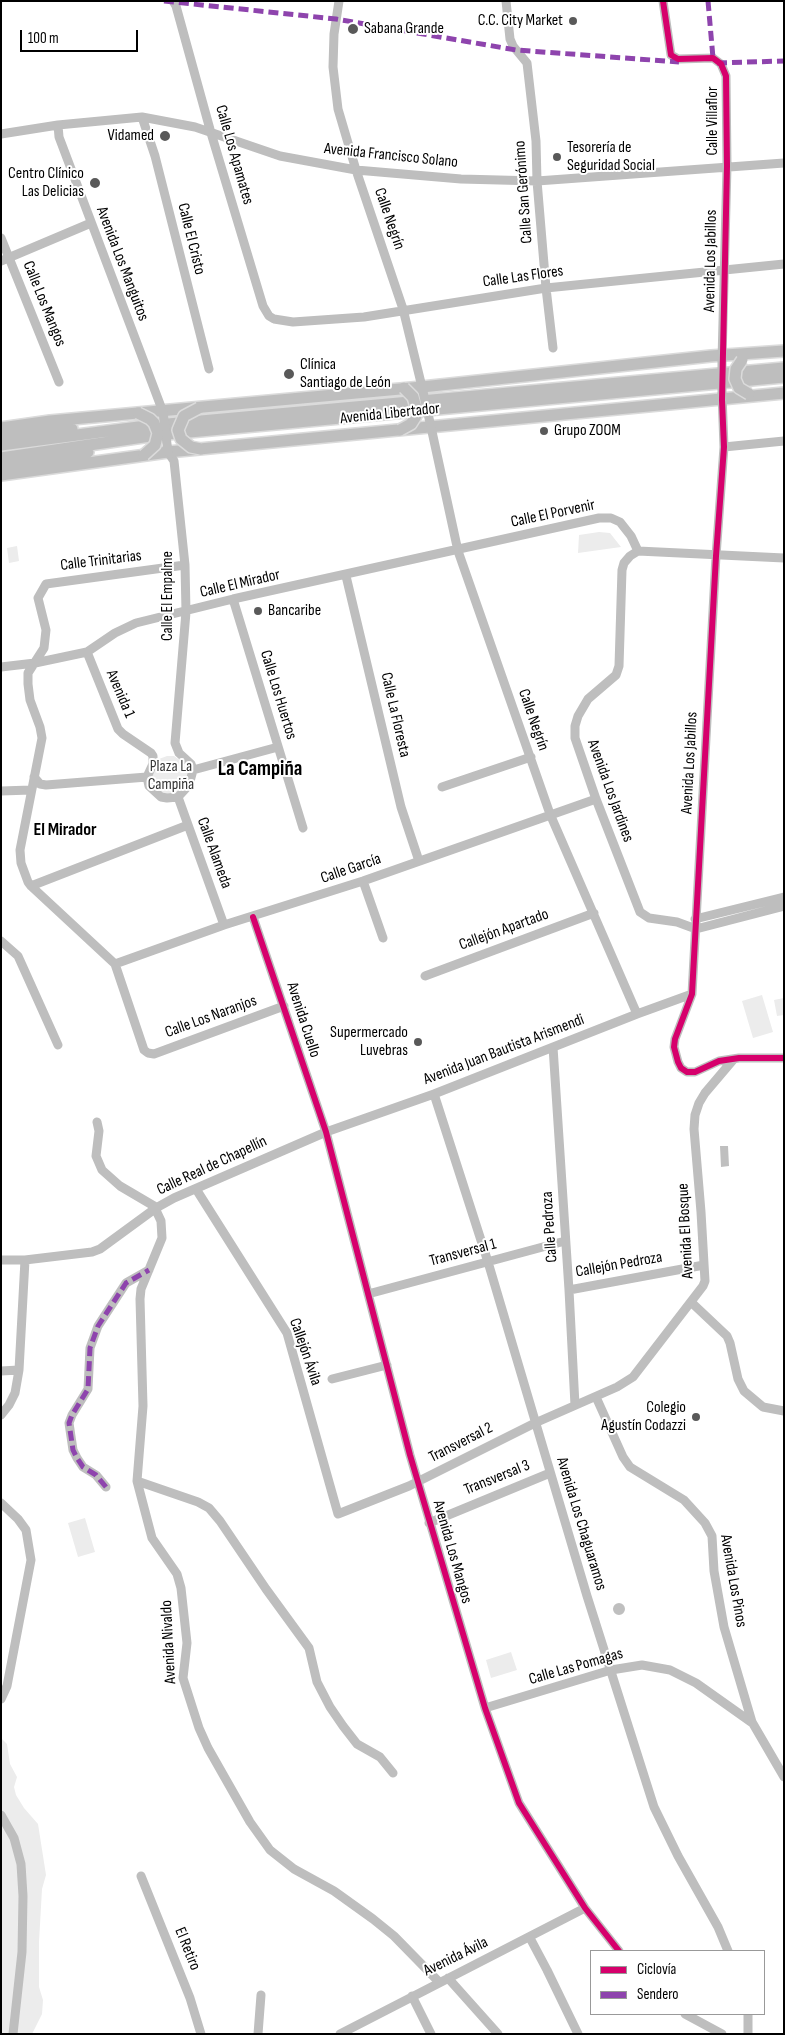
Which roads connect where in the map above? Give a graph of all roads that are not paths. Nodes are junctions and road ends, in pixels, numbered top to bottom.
1 (173, 1) edge
2 (339, 1) edge
3 (506, 1) edge
4 (664, 1) edge
5 (142, 117) junction
6 (58, 125) junction
7 (211, 133) junction
8 (1, 134) edge
9 (784, 163) edge
10 (727, 166) junction
11 (356, 170) junction
12 (537, 181) junction
13 (91, 223) junction
14 (1, 238) edge
15 (5, 259) edge
16 (784, 264) edge
17 (725, 269) junction
18 (546, 288) junction
19 (403, 309) junction
20 (269, 316) joint
21 (553, 348) dead end
22 (784, 351) edge
23 (747, 357) junction
24 (722, 358) junction
25 (208, 368) dead end
26 (784, 368) edge
27 (784, 378) edge
28 (59, 382) dead end
29 (422, 387) junction
30 (404, 388) junction
31 (784, 393) edge
32 (753, 395) junction
33 (722, 397) junction
34 (199, 408) junction
35 (163, 412) junction
36 (138, 414) junction
37 (146, 426) junction
38 (432, 427) junction
39 (1, 428) edge
40 (400, 430) junction
41 (1, 436) edge
42 (134, 438) junction
43 (784, 441) edge
44 (1, 445) edge
45 (724, 447) junction
46 (200, 449) junction
47 (168, 452) junction
48 (144, 455) junction
49 (1, 458) edge
50 (1, 467) edge
51 (1, 475) edge
52 (458, 551) junction
53 (638, 551) junction
54 (716, 556) junction
55 (784, 558) edge
56 (185, 565) junction
57 (346, 576) junction
58 (233, 599) junction
59 (186, 612) junction
60 (87, 652) junction
61 (35, 663) junction
62 (1, 667) edge
63 (278, 747) junction
64 (531, 757) junction
65 (192, 770) junction
66 (34, 777) junction
67 (147, 777) junction
68 (442, 787) dead end
69 (31, 790) junction
70 (1, 791) edge
71 (178, 797) junction
72 (596, 799) junction
73 (550, 814) junction
74 (188, 824) junction
75 (303, 828) dead end
76 (419, 861) junction
77 (363, 881) junction
78 (32, 886) junction
79 (784, 897) edge
80 (784, 906) edge
81 (594, 914) junction
82 (253, 917) junction
83 (695, 920) junction
84 (224, 925) junction
85 (696, 929) junction
86 (383, 938) dead end
87 (1, 941) edge
88 (115, 964) junction
89 (425, 976) dead end
90 (692, 994) junction
91 (284, 1006) junction
92 (637, 1014) junction
93 (58, 1045) dead end
94 (553, 1047) junction
95 (784, 1058) edge
96 (733, 1060) junction
97 (434, 1094) junction
98 (97, 1122) dead end
99 (326, 1132) junction
100 (196, 1189) junction
101 (156, 1208) junction
102 (565, 1241) junction
103 (1, 1260) edge
104 (26, 1260) junction
105 (488, 1262) junction
106 (704, 1265) junction
107 (149, 1270) junction
108 (569, 1290) junction
109 (368, 1294) junction
110 (692, 1303) junction
111 (387, 1365) junction
112 (19, 1370) junction
113 (1, 1371) edge
114 (332, 1379) dead end
115 (596, 1396) junction
116 (574, 1406) junction
117 (784, 1411) edge
118 (1, 1415) edge
119 (535, 1423) junction
120 (550, 1473) junction
121 (137, 1481) junction
122 (417, 1482) junction
123 (106, 1487) dead end
124 (1, 1504) edge
125 (338, 1514) joint
126 (429, 1523) junction
127 (611, 1670) junction
128 (1, 1699) edge
129 (485, 1708) junction
130 (752, 1722) junction
131 (393, 1773) dead end
132 (784, 1777) edge
133 (1, 1815) edge
134 (141, 1876) dead end
135 (585, 1908) junction
136 (530, 1938) junction
137 (618, 1950) edge
138 (728, 1950) edge
139 (448, 1978) junction
140 (439, 1982) junction
141 (261, 1995) dead end
142 (412, 1996) junction
143 (686, 2015) edge
144 (748, 2015) edge
145 (13, 2034) edge
146 (201, 2034) edge
147 (258, 2034) edge
148 (340, 2034) edge
149 (431, 2034) edge
150 (498, 2034) edge
151 (578, 2034) edge
152 (722, 2034) edge
153 (748, 2034) edge

1 - 7 street, Calle Los Apamates
2 - 11 street, Calle Negrín
3 - 12 street, Calle San Gerónimo
4 - 10 street, Calle Villaflor
5 - 6 street, Avenida Francisco Solano
5 - 7 street, Avenida Francisco Solano
5 - 25 street, Calle El Cristo
6 - 8 street, Avenida Francisco Solano
6 - 13 street, Avenida Los Manguitos
7 - 11 street, Avenida Francisco Solano
7 - 20 street, Calle Los Apamates
9 - 10 street, Avenida Francisco Solano
10 - 12 street, Avenida Francisco Solano
10 - 17 street, Avenida Los Jabillos
11 - 12 street, Avenida Francisco Solano
11 - 19 street, Calle Negrín
12 - 18 street, Calle San Gerónimo
13 - 15 street
13 - 35 street, Avenida Los Manguitos
14 - 15 street, Calle Los Mangos
15 - 28 street, Calle Los Mangos
16 - 17 street, Calle Las Flores
17 - 18 street, Calle Las Flores
17 - 24 street, Avenida Los Jabillos
18 - 19 street, Calle Las Flores
18 - 21 street, Calle San Gerónimo
19 - 20 street, Calle Las Flores
19 - 29 street, Calle Negrín
22 - 23 main road, Avenida Libertador
23 - 24 main road, Avenida Libertador
23 - 32 main road, bridge
24 - 29 main road, Avenida Libertador
24 - 33 street, Avenida Los Jabillos, bridge
26 - 37 main road, Avenida Libertador
27 - 42 main road, Avenida Libertador
29 - 30 main road, Avenida Libertador
29 - 38 street, Calle Negrín, bridge
30 - 34 main road, Avenida Libertador
30 - 40 main road, bridge
31 - 32 main road, Avenida Libertador
32 - 33 main road, Avenida Libertador
33 - 38 main road, Avenida Libertador
33 - 45 street, Avenida Los Jabillos
34 - 35 main road, Avenida Libertador
34 - 46 main road, bridge
35 - 36 main road, Avenida Libertador
35 - 47 street, Avenida Los Manguitos, bridge
36 - 39 main road, Avenida Libertador
36 - 48 main road, bridge
37 - 41 main road
37 - 44 main road, Avenida Libertador
38 - 40 main road, Avenida Libertador
38 - 52 street, Calle Negrín
40 - 46 main road, Avenida Libertador
42 - 49 main road, Avenida Libertador
42 - 50 main road
43 - 45 street
45 - 54 street, Avenida Los Jabillos
46 - 47 main road, Avenida Libertador
47 - 48 main road, Avenida Libertador
47 - 56 street, Calle El Empalme
48 - 51 main road, Avenida Libertador
52 - 53 street, Calle El Porvenir
52 - 57 street, Calle El Mirador
52 - 64 street, Calle Negrín
53 - 54 street
53 - 72 street, Avenida Los Jardines
54 - 55 street
54 - 83 street, Avenida Los Jabillos
56 - 59 street, Calle El Empalme
56 - 61 street, Calle Trinitarias
57 - 58 street, Calle El Mirador
57 - 76 street, Calle La Floresta
58 - 59 street, Calle El Mirador
58 - 63 street, Calle Los Huertos
59 - 60 street, Calle El Mirador
59 - 65 street, Calle El Empalme
60 - 61 street, Calle El Mirador
60 - 67 street, Avenida 1
61 - 62 street, Calle El Mirador
61 - 66 street
63 - 65 street
63 - 75 street, Calle Los Huertos
64 - 68 street
64 - 73 street, Calle Negrín
65 - 71 street
66 - 67 street
66 - 69 street
67 - 71 street
69 - 70 street
69 - 78 street
71 - 74 street, Calle Alameda
72 - 73 street, Calle García
72 - 85 street, Avenida Los Jardines
73 - 76 street, Calle García
73 - 81 street, Calle Negrín
74 - 78 street
74 - 84 street, Calle Alameda
76 - 77 street, Calle García
77 - 82 street, Calle García
77 - 86 street
78 - 88 street
79 - 83 street
80 - 85 street
81 - 89 street, Callejón Apartado
81 - 92 street, Calle Negrín
82 - 84 street, Calle García
82 - 91 street, Avenida Cuello
83 - 85 street, Avenida Los Jabillos
84 - 88 street, Calle García
85 - 90 street, Avenida Los Jabillos
87 - 93 street
88 - 91 street, Calle Los Naranjos
90 - 92 street, Avenida Juan Bautista Arismendi
90 - 96 street, Avenida Los Jabillos
91 - 99 street, Avenida Cuello
92 - 94 street, Avenida Juan Bautista Arismendi
94 - 97 street, Avenida Juan Bautista Arismendi
94 - 102 street, Calle Pedroza
95 - 96 street
96 - 106 street, Avenida El Bosque
97 - 99 street, Avenida Juan Bautista Arismendi
97 - 105 street, Avenida Los Chaguaramos
98 - 101 street
99 - 100 street, Calle Real de Chapellín
99 - 109 street, Avenida Los Mangos
100 - 101 street, Calle Real de Chapellín
100 - 125 street, Callejón Ávila
101 - 104 street, Calle Real de Chapellín
101 - 107 street, Avenida Nivaldo
102 - 105 street, Transversal 1
102 - 108 street, Calle Pedroza
103 - 104 street, Calle Real de Chapellín
104 - 112 street
105 - 109 street, Transversal 1
105 - 119 street, Avenida Los Chaguaramos
106 - 108 street, Callejón Pedroza
106 - 110 street, Avenida El Bosque
107 - 121 street, Avenida Nivaldo
107 - 123 street
108 - 116 street, Calle Pedroza
109 - 111 street, Avenida Los Mangos
110 - 115 street, Avenida El Bosque
110 - 117 street
111 - 114 street
111 - 122 street, Avenida Los Mangos
112 - 113 street
112 - 118 street
115 - 116 street, Transversal 2
115 - 130 street, Avenida Los Pinos
116 - 119 street, Transversal 2
119 - 120 street, Avenida Los Chaguaramos
119 - 122 street, Transversal 2
120 - 126 street, Transversal 3
120 - 127 street, Avenida Los Chaguaramos
121 - 131 street
121 - 140 street, Avenida Nivaldo
122 - 125 street, Transversal 2
122 - 126 street, Avenida Los Mangos
124 - 128 street
126 - 129 street, Avenida Los Mangos
127 - 129 street, Calle Las Pomagas
127 - 130 street, Calle Las Pomagas
127 - 138 street, Avenida Los Chaguaramos
129 - 135 street, Avenida Los Mangos
130 - 132 street, Avenida Los Pinos
133 - 145 street
134 - 146 street, El Retiro
135 - 136 street, Avenida Ávila
135 - 137 street, Avenida Los Mangos
136 - 139 street, Avenida Ávila
136 - 151 street
139 - 140 street, Avenida Ávila
139 - 150 street
140 - 142 street, Avenida Ávila
141 - 147 street
142 - 148 street, Avenida Ávila
142 - 149 street
143 - 152 street
144 - 153 street

